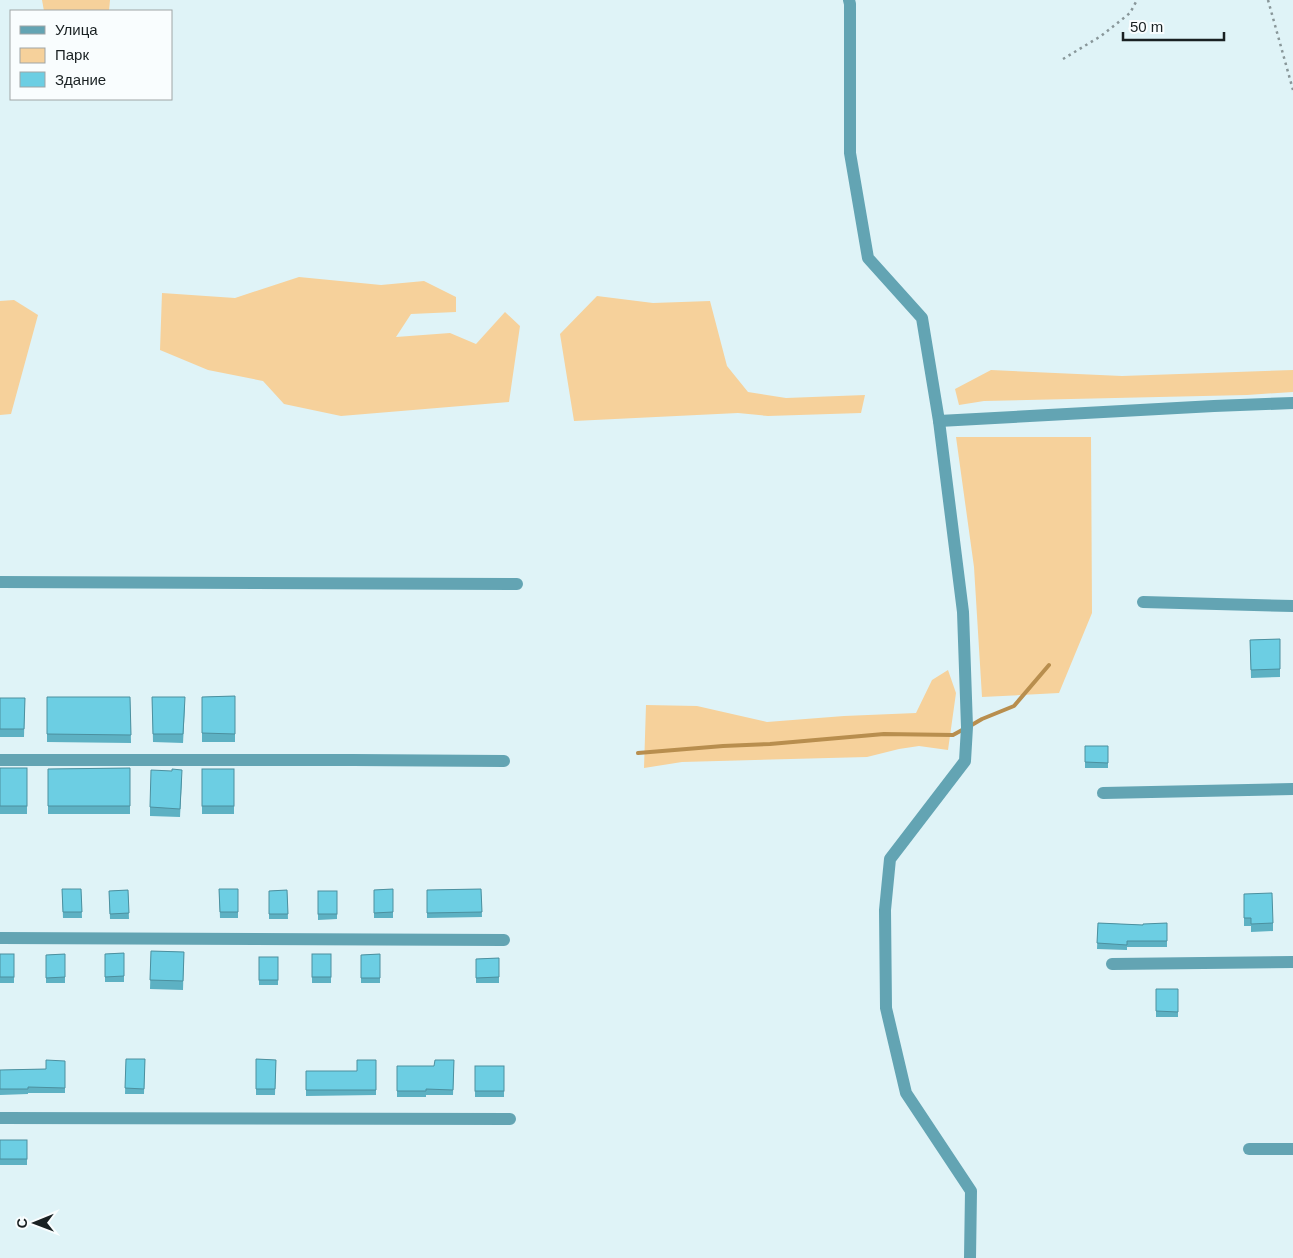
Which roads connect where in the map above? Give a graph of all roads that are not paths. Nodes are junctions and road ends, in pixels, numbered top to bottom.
1 (848, 0) edge
2 (1293, 403) edge
3 (939, 422) junction
4 (0, 582) edge
5 (516, 584) dead end
6 (1143, 602) dead end
7 (1293, 606) edge
8 (0, 760) edge
9 (504, 761) dead end
10 (1293, 789) edge
11 (1103, 793) dead end
12 (0, 938) edge
13 (504, 940) dead end
14 (1293, 962) edge
15 (1112, 964) dead end
16 (0, 1118) edge
17 (510, 1119) dead end
18 (1250, 1149) dead end
19 (1293, 1149) edge
20 (970, 1258) edge

1 - 3 street
2 - 3 street
3 - 20 street
4 - 5 street
6 - 7 street
8 - 9 street
10 - 11 street
12 - 13 street
14 - 15 street
16 - 17 street
18 - 19 street

